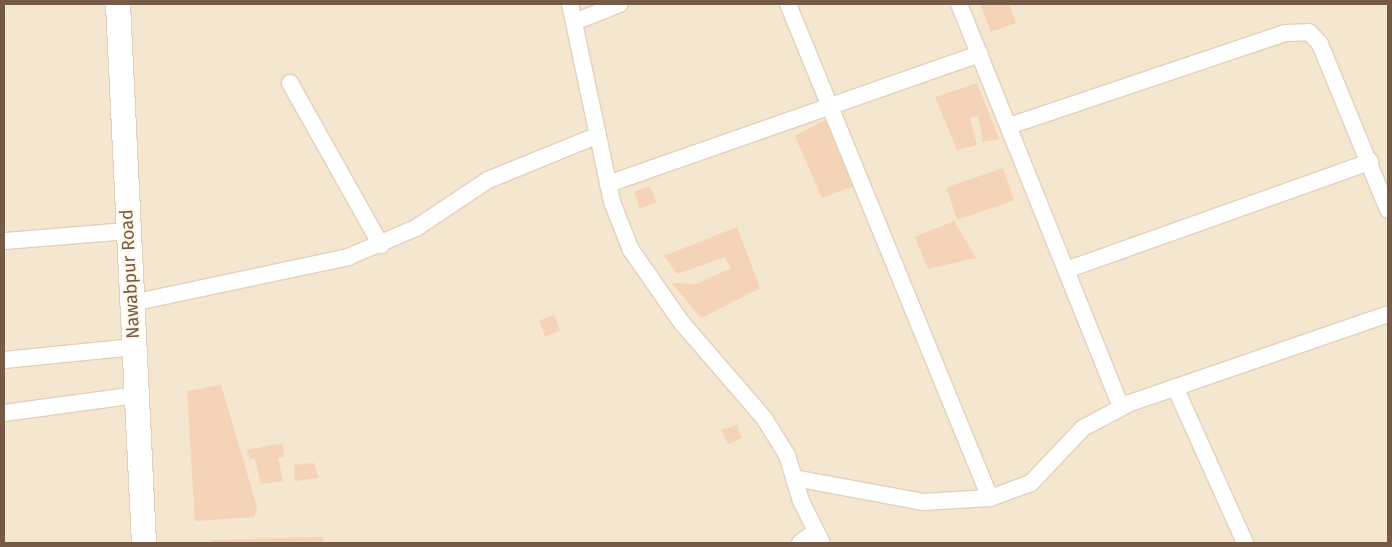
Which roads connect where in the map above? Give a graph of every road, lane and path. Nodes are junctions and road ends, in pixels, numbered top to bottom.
1 (118, 4) edge
2 (570, 4) edge
3 (620, 4) edge
4 (788, 4) edge
5 (959, 4) edge
6 (574, 22) junction
7 (980, 54) junction
8 (290, 83) dead end
9 (830, 107) junction
10 (1009, 126) junction
11 (598, 135) junction
12 (1370, 162) junction
13 (608, 184) junction
14 (1388, 210) edge
15 (129, 231) junction
16 (4, 241) edge
17 (381, 245) junction
18 (1066, 270) junction
19 (132, 302) junction
20 (1388, 314) edge
21 (134, 347) junction
22 (4, 360) edge
23 (1176, 387) junction
24 (137, 395) junction
25 (1121, 407) junction
26 (4, 413) edge
27 (794, 478) junction
28 (990, 498) junction
29 (819, 537) edge
30 (144, 543) edge
31 (800, 543) edge
32 (1245, 543) edge

1 - 15 street, Nawabpur Road
2 - 6 street
3 - 6 street
4 - 9 street
5 - 7 street
6 - 11 street
7 - 9 street
7 - 10 street
8 - 17 street
9 - 13 street
9 - 28 street
10 - 12 street
10 - 18 street
11 - 13 street
11 - 17 street
12 - 14 street
12 - 18 street
13 - 27 street
15 - 16 street
15 - 19 street, Nawabpur Road
17 - 19 street
18 - 25 street
19 - 21 street, Nawabpur Road
20 - 23 street
21 - 22 street
21 - 24 street, Nawabpur Road
23 - 25 street
23 - 32 street
24 - 26 street
24 - 30 street, Nawabpur Road
25 - 28 street
27 - 28 street
27 - 29 street
29 - 31 street

